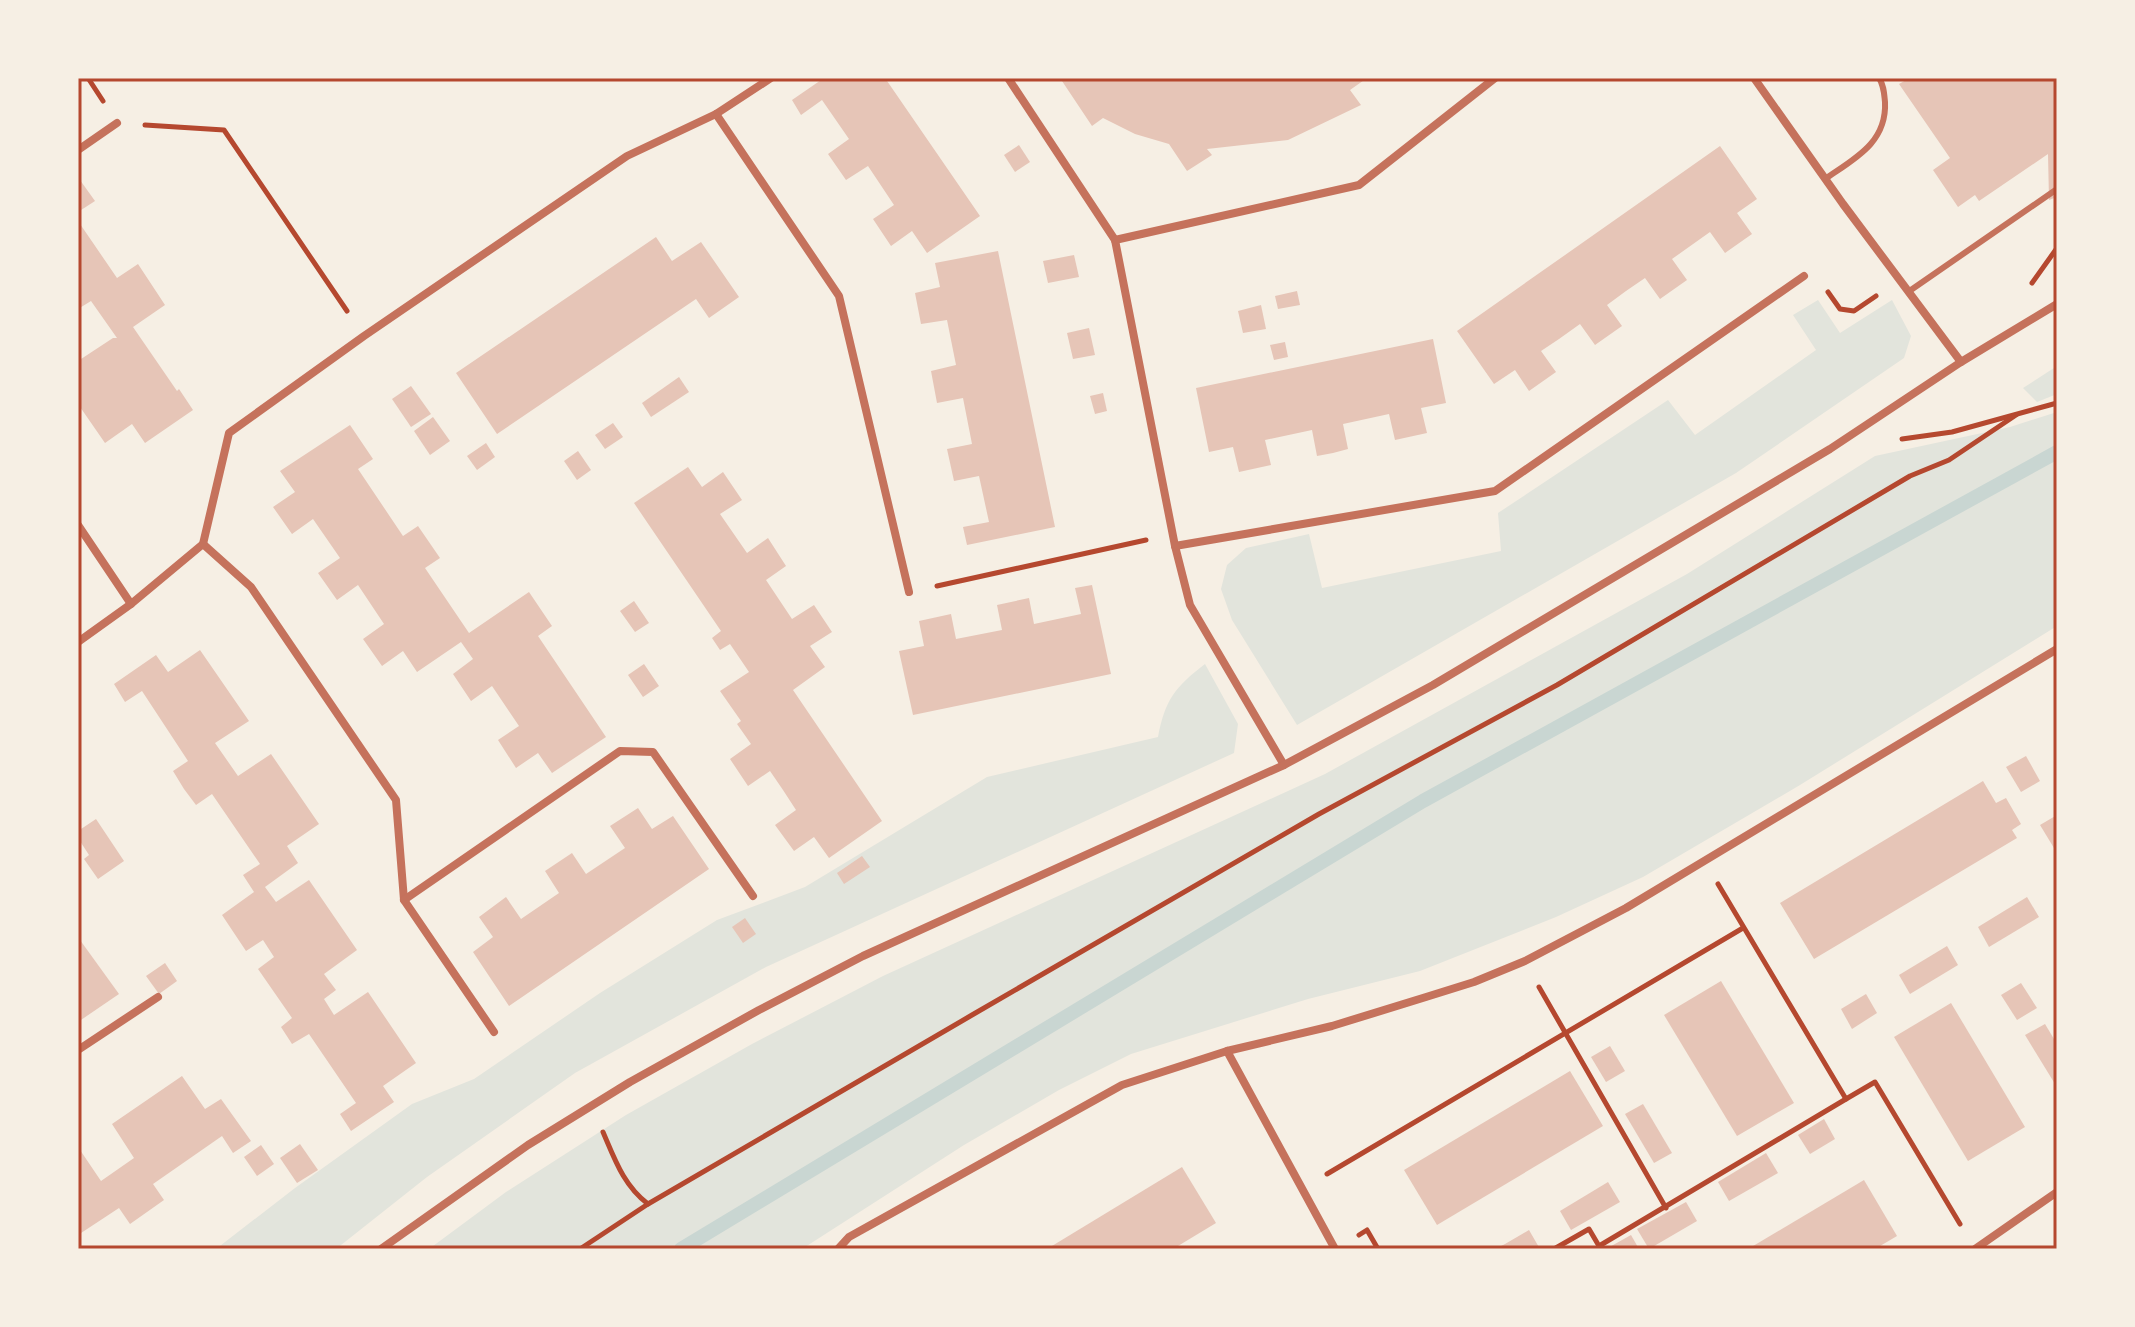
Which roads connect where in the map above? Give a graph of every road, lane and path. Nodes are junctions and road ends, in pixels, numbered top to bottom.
1 (88, 78) edge
2 (771, 78) edge
3 (1008, 78) edge
4 (1495, 78) edge
5 (1754, 78) edge
6 (1879, 78) edge
7 (716, 114) junction
8 (117, 123) junction
9 (78, 150) edge
10 (1825, 179) junction
11 (2057, 189) edge
12 (1115, 240) junction
13 (1804, 276) joint
14 (1900, 281) junction
15 (1908, 292) junction
16 (2057, 304) edge
17 (364, 336) junction
18 (1961, 362) junction
19 (2057, 403) edge
20 (2016, 415) junction
21 (1891, 441) dead end
22 (78, 525) edge
23 (1173, 534) junction
24 (203, 544) junction
25 (1175, 546) junction
26 (909, 592) joint
27 (131, 604) junction
28 (78, 642) edge
29 (2057, 649) edge
30 (1284, 765) junction
31 (1705, 860) junction
32 (753, 896) dead end
33 (404, 900) junction
34 (1743, 928) junction
35 (1525, 961) junction
36 (158, 997) dead end
37 (494, 1032) dead end
38 (1565, 1033) junction
39 (78, 1050) edge
40 (1227, 1051) junction
41 (1846, 1099) junction
42 (591, 1106) junction
43 (1302, 1189) junction
44 (2057, 1192) edge
45 (648, 1204) junction
46 (1666, 1208) junction
47 (1967, 1236) dead end
48 (381, 1249) edge
49 (580, 1249) edge
50 (838, 1249) edge
51 (1335, 1249) edge
52 (1554, 1249) edge
53 (1975, 1249) edge

1 - 8 path
2 - 7 street
3 - 12 street
4 - 12 street
5 - 10 street
6 - 10 lane
7 - 17 street
7 - 26 street
8 - 9 street
8 - 17 path
10 - 14 street
11 - 15 lane
12 - 23 street
13 - 14 path
13 - 25 street
14 - 15 street
15 - 18 street
16 - 18 street
17 - 24 street
18 - 30 street
19 - 20 path
20 - 21 path
20 - 45 path
22 - 27 street
23 - 25 street
23 - 26 path
24 - 27 street
24 - 33 street
25 - 30 street
27 - 28 street
29 - 31 street
30 - 42 street
31 - 34 path
31 - 35 street
32 - 33 street
33 - 37 street
34 - 38 path
34 - 41 path
35 - 38 path
35 - 40 street
36 - 39 street
38 - 43 path
38 - 46 path
40 - 43 street
40 - 50 street
41 - 46 path
41 - 47 path
42 - 45 path
42 - 48 street
43 - 51 street
44 - 53 street
45 - 49 path
46 - 52 path

